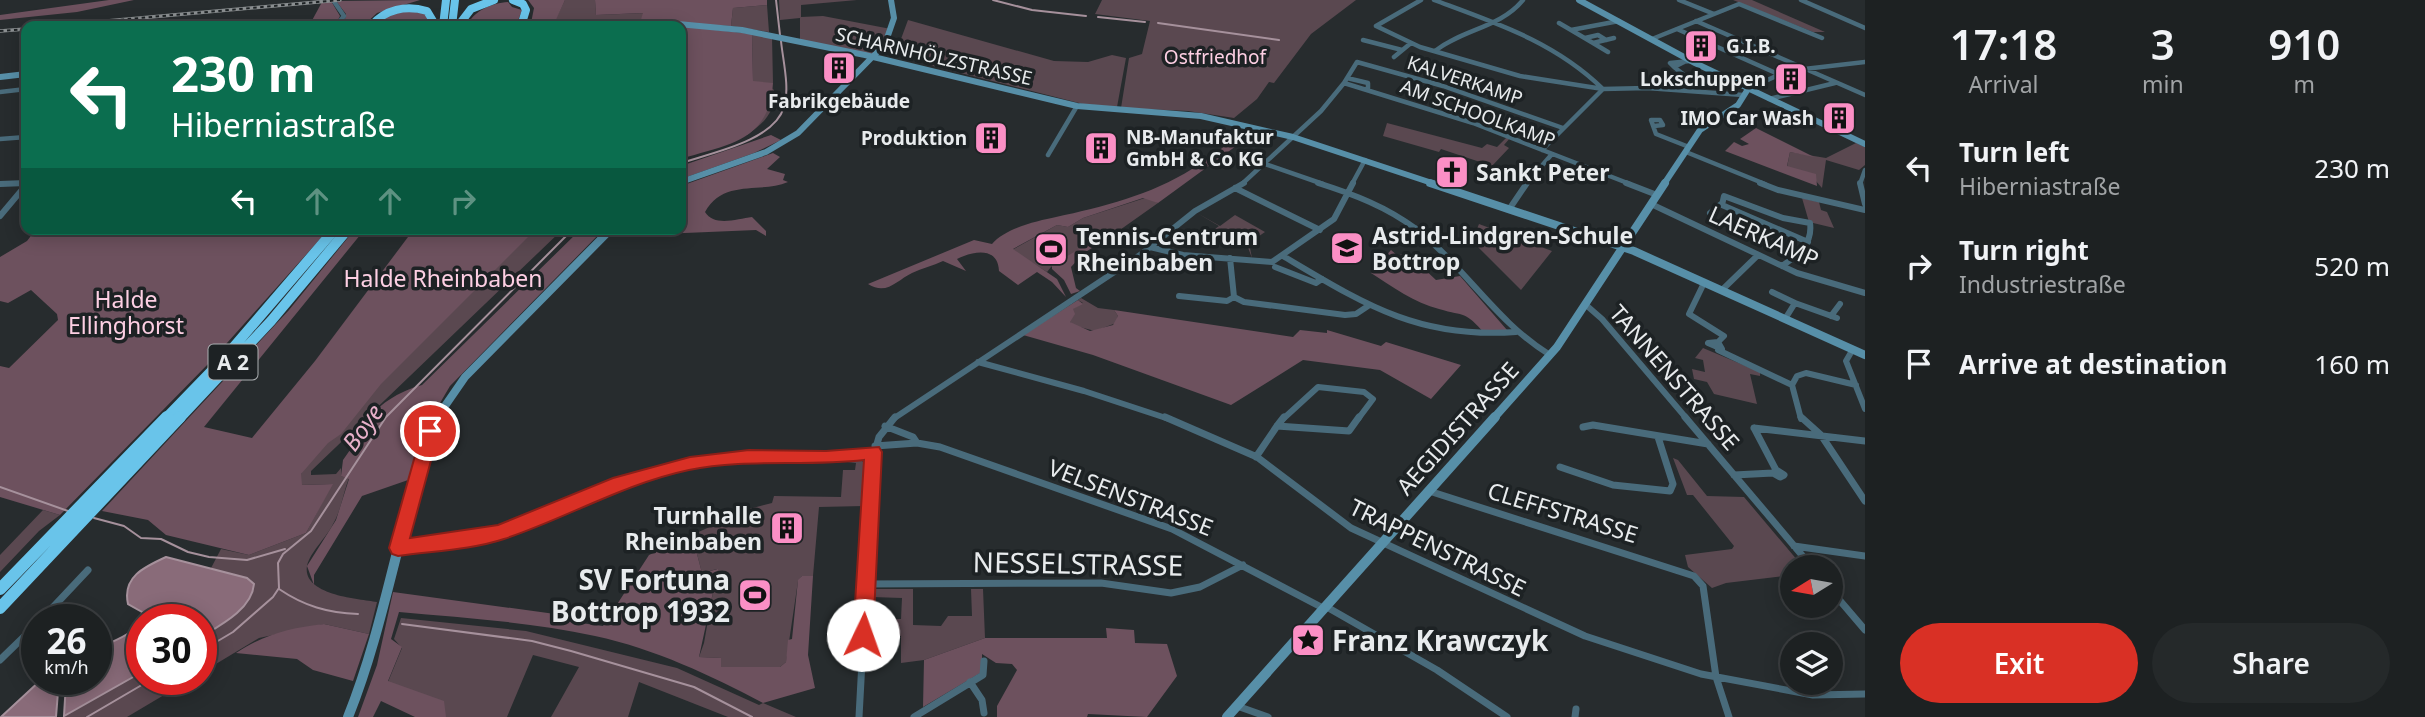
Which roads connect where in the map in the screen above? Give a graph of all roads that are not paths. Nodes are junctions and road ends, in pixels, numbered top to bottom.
1 (333, 0) edge
2 (423, 0) edge
3 (446, 0) edge
4 (456, 0) edge
5 (494, 0) edge
6 (513, 0) edge
7 (522, 0) edge
8 (891, 0) edge
9 (1421, 0) edge
10 (1434, 0) edge
11 (1513, 0) edge
12 (1578, 0) edge
13 (1679, 0) edge
14 (1801, 0) edge
15 (1523, 1) edge
16 (1714, 14) junction
17 (340, 21) edge
18 (370, 21) edge
19 (375, 21) edge
20 (433, 21) edge
21 (444, 21) edge
22 (453, 21) edge
23 (462, 21) edge
24 (527, 21) edge
25 (528, 21) edge
26 (1619, 21) junction
27 (1696, 21) junction
28 (1493, 23) junction
29 (1559, 23) dead end
30 (686, 25) edge
31 (1865, 28) edge
32 (1678, 29) junction
33 (1571, 30) junction
34 (1585, 38) junction
35 (1614, 38) dead end
36 (1822, 38) dead end
37 (1652, 39) junction
38 (1363, 40) dead end
39 (1606, 40) junction
40 (1411, 43) junction
41 (1593, 43) junction
42 (1402, 50) junction
43 (1435, 51) junction
44 (1608, 52) dead end
45 (873, 57) junction
46 (1394, 57) dead end
47 (1687, 61) junction
48 (1865, 61) edge
49 (1803, 67) junction
50 (1674, 74) dead end
51 (1778, 74) junction
52 (21, 75) edge
53 (0, 77) edge
54 (1346, 80) junction
55 (1836, 83) junction
56 (1603, 89) junction
57 (21, 90) edge
58 (0, 92) edge
59 (1745, 92) junction
60 (1722, 94) junction
61 (1865, 94) edge
62 (1769, 99) junction
63 (1739, 104) junction
64 (1077, 106) junction
65 (1654, 125) dead end
66 (1563, 128) junction
67 (21, 137) edge
68 (1293, 137) junction
69 (1554, 137) junction
70 (0, 139) edge
71 (1525, 143) junction
72 (1865, 144) edge
73 (1688, 149) junction
74 (1542, 150) junction
75 (1552, 154) junction
76 (1048, 155) dead end
77 (1365, 160) junction
78 (1265, 164) junction
79 (1865, 170) edge
80 (686, 180) edge
81 (0, 184) edge
82 (21, 184) edge
83 (1235, 188) junction
84 (21, 190) edge
85 (1350, 193) junction
86 (1657, 195) junction
87 (1651, 204) junction
88 (1721, 204) junction
89 (1865, 204) edge
90 (1510, 208) junction
91 (1865, 211) edge
92 (1710, 214) dead end
93 (0, 216) edge
94 (1415, 228) junction
95 (1320, 230) junction
96 (1402, 233) dead end
97 (330, 235) edge
98 (343, 235) edge
99 (605, 235) edge
100 (1808, 242) junction
101 (1150, 247) junction
102 (1622, 247) junction
103 (1758, 255) junction
104 (1283, 256) junction
105 (1230, 258) junction
106 (1783, 266) junction
107 (1275, 267) dead end
108 (1322, 279) junction
109 (1704, 282) junction
110 (1722, 290) junction
111 (1772, 292) dead end
112 (1865, 293) edge
113 (1180, 296) dead end
114 (1234, 297) junction
115 (1795, 303) junction
116 (1840, 304) dead end
117 (1586, 305) junction
118 (1368, 306) junction
119 (1785, 319) junction
120 (1516, 332) junction
121 (1853, 349) junction
122 (1550, 355) junction
123 (1865, 355) edge
124 (978, 362) junction
125 (1792, 385) junction
126 (1856, 385) junction
127 (1865, 409) edge
128 (885, 426) junction
129 (1277, 426) junction
130 (1583, 427) dead end
131 (1821, 435) junction
132 (1658, 436) junction
133 (1865, 441) edge
134 (917, 443) junction
135 (1708, 444) junction
136 (874, 449) junction
137 (1256, 457) junction
138 (1560, 467) dead end
139 (1734, 475) junction
140 (1429, 491) junction
141 (1865, 501) edge
142 (1381, 544) junction
143 (1794, 546) junction
144 (398, 548) junction
145 (1802, 555) edge
146 (1865, 556) edge
147 (1243, 565) junction
148 (88, 570) dead end
149 (865, 584) junction
150 (0, 589) edge
151 (56, 604) edge
152 (1843, 604) edge
153 (1324, 607) junction
154 (0, 608) edge
155 (1865, 630) edge
156 (21, 640) edge
157 (0, 660) edge
158 (984, 661) dead end
159 (1716, 677) junction
160 (970, 682) junction
161 (1865, 694) edge
162 (1237, 706) junction
163 (984, 713) dead end
164 (348, 717) edge
165 (859, 717) edge
166 (914, 717) edge
167 (1227, 717) edge
168 (1268, 717) edge
169 (1507, 717) edge
170 (1729, 717) edge

1 - 17 street
2 - 18 highway
3 - 21 highway
4 - 22 highway
5 - 23 highway
6 - 24 highway
7 - 25 highway
8 - 45 street
9 - 40 street
10 - 28 street
11 - 15 street
12 - 26 street
13 - 16 street
14 - 31 street
15 - 28 street
16 - 27 street
16 - 36 street
19 - 20 highway
26 - 33 street
26 - 37 street
27 - 32 street
27 - 49 street
28 - 43 street
28 - 56 street
29 - 33 street
30 - 45 street, SCHARNHÖLZSTRASSE
32 - 37 street
32 - 51 street
33 - 34 street
34 - 39 street
34 - 41 street
35 - 39 street
37 - 47 street
38 - 42 street
39 - 41 street
40 - 42 street
40 - 43 street
41 - 44 street
42 - 46 street
43 - 56 street
45 - 64 street, SCHARNHÖLZSTRASSE
45 - 80 street
47 - 50 street
47 - 59 street
48 - 49 street
49 - 51 street
49 - 55 street
51 - 59 street
52 - 53 street
54 - 66 street, KALVERKAMP
54 - 68 street
54 - 71 street, AM SCHOOLKAMP
55 - 61 street
55 - 62 street
56 - 60 street
56 - 66 street
57 - 58 street
59 - 60 street
59 - 62 street
59 - 63 street
60 - 63 street
62 - 72 street
63 - 73 street, AEGIDISTRASSE
64 - 68 street, SCHARNHÖLZSTRASSE
64 - 76 street
65 - 73 street
66 - 69 street
67 - 70 street
68 - 77 street, SCHARNHÖLZSTRASSE
68 - 78 street
69 - 71 street
69 - 74 street
71 - 74 street, AM SCHOOLKAMP
73 - 86 street, AEGIDISTRASSE
73 - 91 street
74 - 75 street, AM SCHOOLKAMP
75 - 86 street, AM SCHOOLKAMP
75 - 90 street
77 - 85 street
77 - 90 street, SCHARNHÖLZSTRASSE
78 - 83 street
78 - 85 street
79 - 89 street
81 - 82 street
83 - 95 street
83 - 101 street
84 - 93 street
85 - 94 street
85 - 95 street
86 - 87 street, AEGIDISTRASSE
87 - 102 street, AEGIDISTRASSE
87 - 103 street, LAERKAMP
88 - 92 street
88 - 100 street
88 - 100 street
90 - 102 street, SCHARNHÖLZSTRASSE
94 - 96 street
94 - 120 street
95 - 104 street
97 - 150 highway, A 2
98 - 154 highway, A 2
99 - 144 street
100 - 106 street
101 - 105 street
101 - 124 street
102 - 109 street, SCHARNHÖLZSTRASSE
102 - 117 street, AEGIDISTRASSE
103 - 106 street, LAERKAMP
103 - 110 street
104 - 105 street
104 - 108 street
105 - 114 street
106 - 112 street, LAERKAMP
107 - 108 street
108 - 118 street
109 - 110 street, SCHARNHÖLZSTRASSE
109 - 125 street
110 - 119 street, SCHARNHÖLZSTRASSE
111 - 115 street
113 - 114 street
114 - 118 street
115 - 116 street
115 - 119 street
117 - 122 street, AEGIDISTRASSE
117 - 135 street, TANNENSTRASSE
118 - 120 street
119 - 121 street, SCHARNHÖLZSTRASSE
120 - 122 street
121 - 123 street, SCHARNHÖLZSTRASSE
121 - 126 street
122 - 140 street, AEGIDISTRASSE
124 - 128 street
124 - 137 street, TRAPPENSTRASSE
125 - 126 street
125 - 131 street
126 - 127 street
128 - 134 street, VELSENSTRASSE
128 - 136 street
129 - 129 street
129 - 137 street
130 - 132 street
131 - 133 street
131 - 139 street, TANNENSTRASSE
131 - 141 street
132 - 135 street
132 - 138 street
134 - 136 street, VELSENSTRASSE
134 - 147 street, VELSENSTRASSE
135 - 139 street, TANNENSTRASSE
136 - 144 street, VELSENSTRASSE
136 - 149 street
137 - 142 street, TRAPPENSTRASSE
139 - 143 street, TANNENSTRASSE
140 - 142 street, AEGIDISTRASSE
140 - 159 street, CLEFFSTRASSE
142 - 153 street, AEGIDISTRASSE
142 - 159 street, TRAPPENSTRASSE
143 - 145 street, TANNENSTRASSE
143 - 146 street
144 - 164 street
147 - 149 street, NESSELSTRASSE
147 - 153 street, VELSENSTRASSE
148 - 151 street
149 - 165 street
152 - 155 street
153 - 162 street, AEGIDISTRASSE
153 - 169 street, VELSENSTRASSE
156 - 157 street
158 - 160 street
159 - 161 street, TRAPPENSTRASSE
159 - 170 street
160 - 163 street
160 - 166 street
162 - 167 street, AEGIDISTRASSE
162 - 168 street

